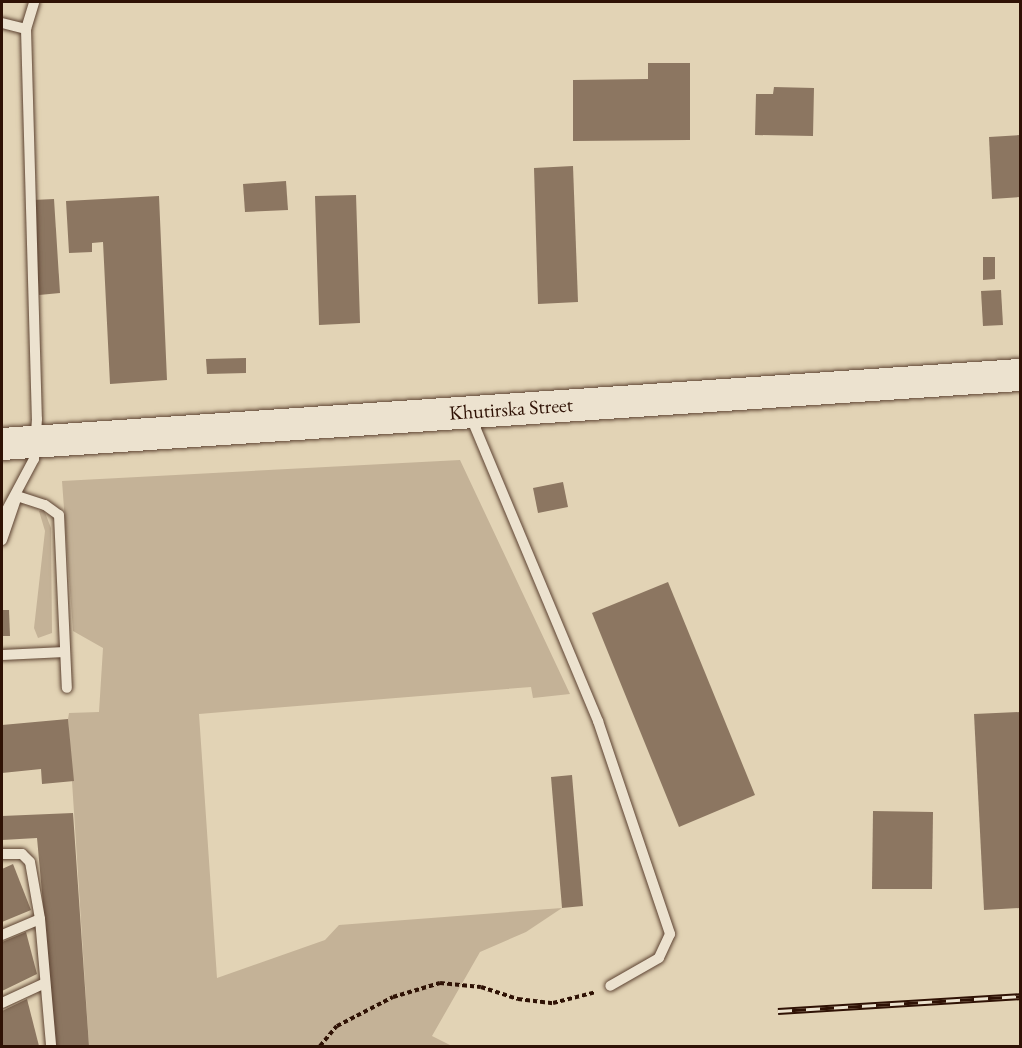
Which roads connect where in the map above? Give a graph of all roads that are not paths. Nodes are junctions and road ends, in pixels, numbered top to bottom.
1 (34, 2) edge
2 (2, 23) edge
3 (26, 29) junction
4 (1020, 375) edge
5 (469, 412) junction
6 (36, 442) junction
7 (2, 444) edge
8 (17, 496) junction
9 (2, 519) edge
10 (2, 540) edge
11 (65, 652) junction
12 (2, 655) edge
13 (67, 688) dead end
14 (5, 855) edge
15 (40, 919) junction
16 (2, 935) edge
17 (45, 983) junction
18 (610, 986) road end
19 (2, 1002) edge
20 (51, 1047) edge

1 - 3 lane
2 - 3 lane
3 - 6 lane
4 - 5 main road, Khutirska Street
5 - 6 main road, Khutirska Street
5 - 18 lane
6 - 7 main road, Khutirska Street
6 - 8 lane
8 - 9 lane
8 - 10 lane
8 - 11 lane
11 - 12 lane
11 - 13 lane
14 - 15 lane
15 - 16 lane
15 - 17 lane
17 - 19 lane
17 - 20 lane

